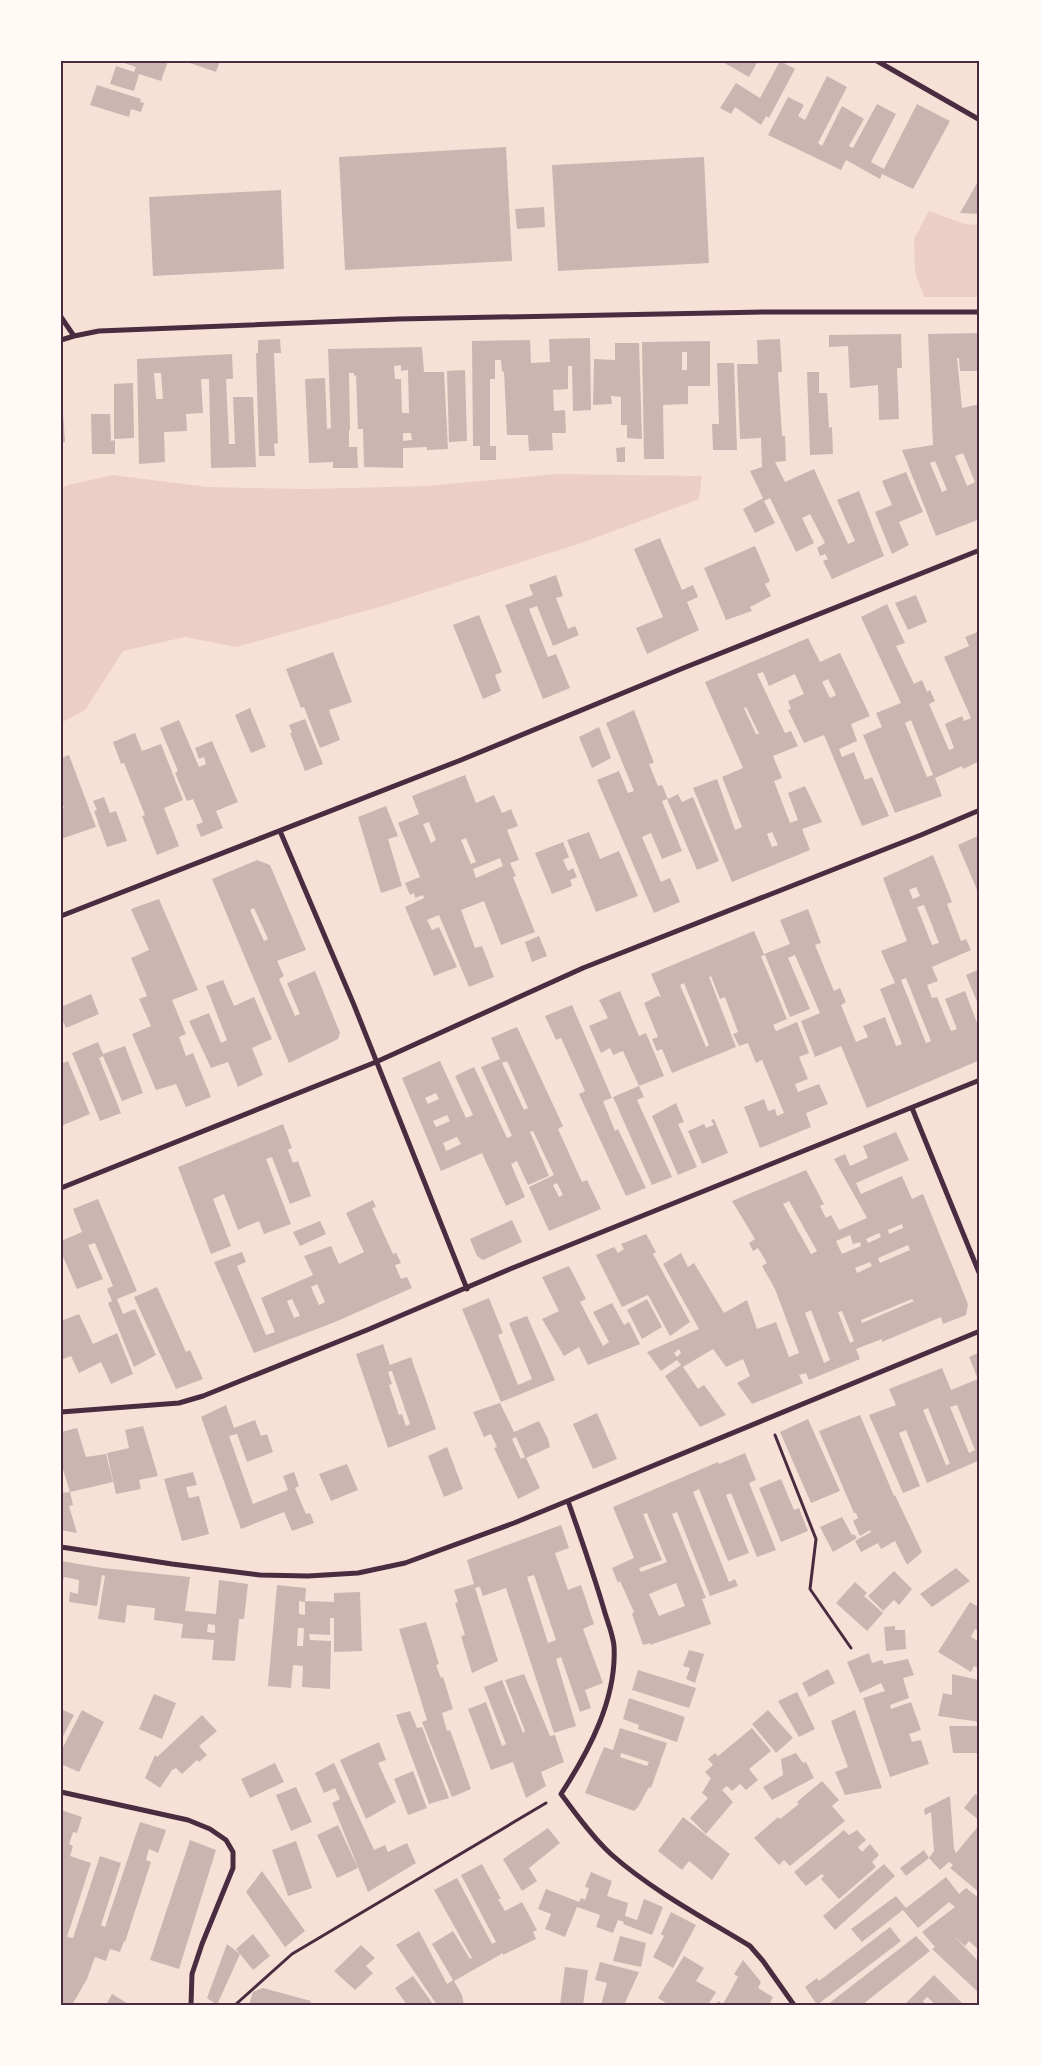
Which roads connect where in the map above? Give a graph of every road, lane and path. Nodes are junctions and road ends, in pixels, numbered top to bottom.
1 (877, 61) edge
2 (980, 120) edge
3 (980, 312) edge
4 (61, 317) edge
5 (74, 336) junction
6 (61, 340) edge
7 (980, 550) edge
8 (980, 810) edge
9 (280, 831) junction
10 (61, 916) edge
11 (376, 1062) junction
12 (980, 1080) edge
13 (912, 1108) junction
14 (61, 1188) edge
15 (980, 1274) edge
16 (466, 1289) junction
17 (980, 1332) edge
18 (61, 1412) edge
19 (768, 1419) junction
20 (568, 1501) junction
21 (61, 1547) edge
22 (851, 1648) dead end
23 (61, 1792) edge
24 (561, 1794) junction
25 (191, 2005) edge
26 (235, 2005) edge
27 (794, 2005) edge

1 - 2 street
3 - 5 street
4 - 5 street
5 - 6 street
7 - 9 street
8 - 11 street
9 - 10 street
9 - 11 street
11 - 14 street
11 - 16 street
12 - 13 street
13 - 15 street
13 - 16 street
16 - 18 street
17 - 19 street
19 - 20 street
19 - 22 path
20 - 21 street
20 - 24 street
23 - 25 street
24 - 26 path
24 - 27 street

